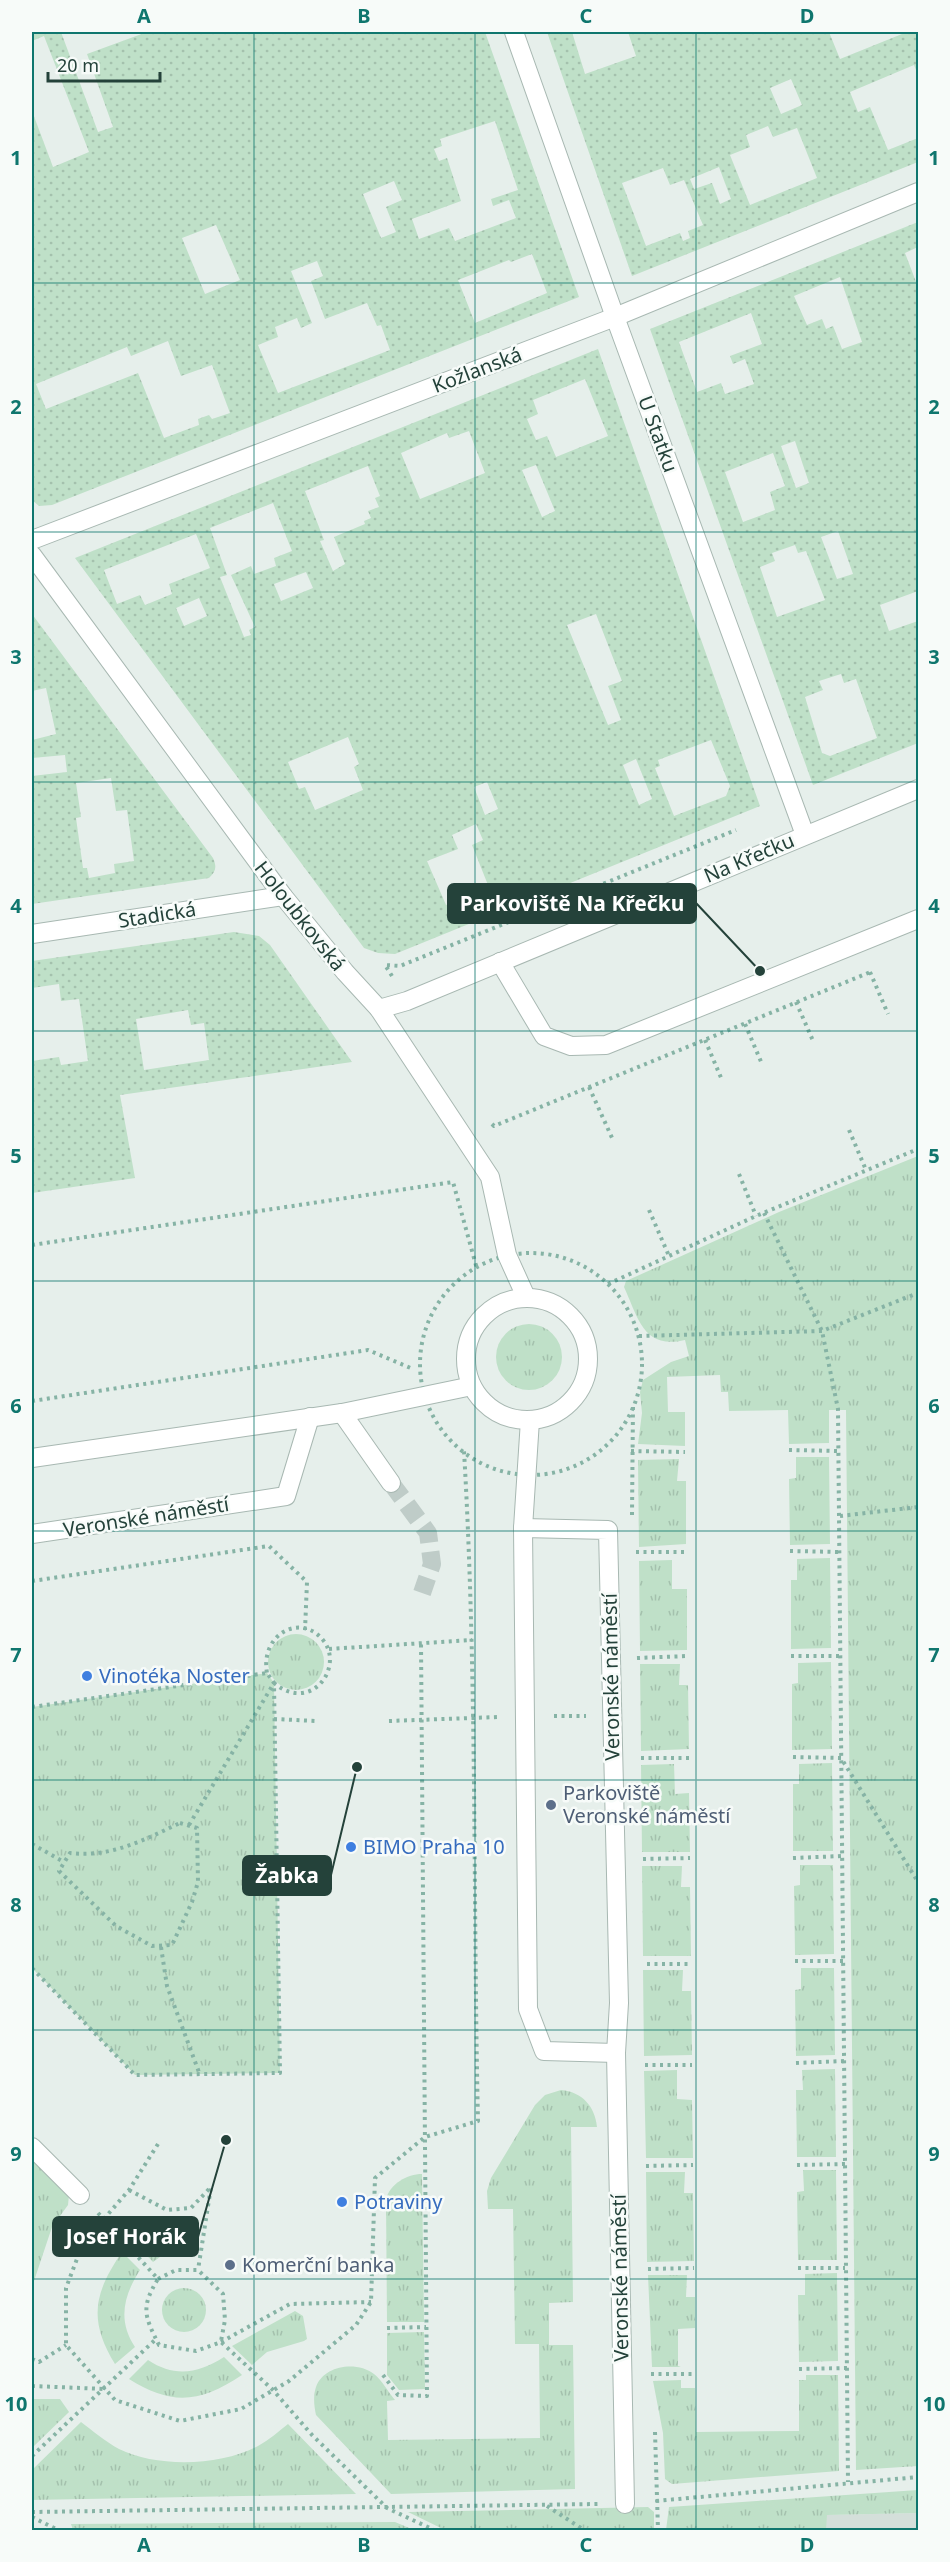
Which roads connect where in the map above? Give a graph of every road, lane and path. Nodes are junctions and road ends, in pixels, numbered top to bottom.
1 (514, 32) edge
2 (918, 192) edge
3 (615, 317) junction
4 (32, 540) edge
5 (32, 555) edge
6 (918, 789) edge
7 (739, 829) dead end
8 (805, 835) junction
9 (283, 896) junction
10 (918, 919) edge
11 (32, 933) edge
12 (500, 962) junction
13 (880, 968) dead end
14 (870, 972) junction
15 (407, 1001) junction
16 (796, 1002) junction
17 (379, 1009) junction
18 (888, 1014) dead end
19 (745, 1023) junction
20 (705, 1040) junction
21 (814, 1043) dead end
22 (762, 1064) dead end
23 (722, 1080) dead end
24 (589, 1087) junction
25 (492, 1123) dead end
26 (849, 1130) dead end
27 (613, 1140) dead end
28 (918, 1149) edge
29 (866, 1170) junction
30 (739, 1174) dead end
31 (649, 1210) dead end
32 (764, 1213) junction
33 (756, 1216) junction
34 (32, 1245) edge
35 (507, 1256) junction
36 (669, 1256) junction
37 (477, 1269) junction
38 (608, 1284) junction
39 (918, 1293) edge
40 (526, 1297) junction
41 (822, 1331) junction
42 (639, 1336) junction
43 (419, 1371) junction
44 (472, 1386) junction
45 (426, 1397) junction
46 (32, 1401) edge
47 (342, 1413) junction
48 (310, 1418) junction
49 (530, 1420) junction
50 (789, 1450) dead end
51 (464, 1451) junction
52 (631, 1451) dead end
53 (838, 1451) junction
54 (685, 1452) dead end
55 (32, 1458) edge
56 (528, 1476) junction
57 (391, 1483) tunnel mouth
58 (918, 1507) edge
59 (840, 1516) junction
60 (523, 1528) junction
61 (32, 1534) edge
62 (790, 1551) dead end
63 (632, 1552) dead end
64 (687, 1552) dead end
65 (840, 1552) junction
66 (32, 1581) edge
67 (305, 1630) junction
68 (472, 1640) junction
69 (421, 1643) junction
70 (329, 1649) junction
71 (687, 1656) dead end
72 (791, 1656) dead end
73 (841, 1656) junction
74 (633, 1658) dead end
75 (267, 1673) junction
76 (274, 1683) junction
77 (32, 1707) edge
78 (474, 1717) junction
79 (274, 1719) junction
80 (317, 1721) dead end
81 (389, 1721) dead end
82 (421, 1721) junction
83 (793, 1757) dead end
84 (635, 1758) dead end
85 (689, 1758) dead end
86 (841, 1758) junction
87 (189, 1825) junction
88 (32, 1844) edge
89 (842, 1856) junction
90 (690, 1858) dead end
91 (793, 1858) dead end
92 (636, 1859) dead end
93 (64, 1862) junction
94 (918, 1882) edge
95 (161, 1947) junction
96 (795, 1961) dead end
97 (843, 1961) junction
98 (637, 1964) dead end
99 (691, 1964) dead end
100 (32, 1968) edge
101 (616, 2053) junction
102 (844, 2061) junction
103 (796, 2063) dead end
104 (639, 2065) dead end
105 (692, 2065) dead end
106 (200, 2075) junction
107 (425, 2137) junction
108 (158, 2144) dead end
109 (32, 2147) edge
110 (845, 2164) junction
111 (693, 2165) dead end
112 (797, 2165) dead end
113 (639, 2166) dead end
114 (129, 2190) junction
115 (80, 2195) joint
116 (104, 2219) junction
117 (694, 2268) dead end
118 (798, 2268) dead end
119 (846, 2268) junction
120 (641, 2269) dead end
121 (198, 2270) junction
122 (158, 2279) junction
123 (371, 2302) junction
124 (426, 2327) junction
125 (387, 2328) dead end
126 (156, 2339) junction
127 (221, 2342) junction
128 (66, 2345) junction
129 (32, 2358) edge
130 (847, 2368) junction
131 (799, 2369) dead end
132 (696, 2373) dead end
133 (641, 2374) dead end
134 (383, 2375) dead end
135 (32, 2386) edge
136 (105, 2388) junction
137 (273, 2390) junction
138 (32, 2456) edge
139 (918, 2477) edge
140 (848, 2482) junction
141 (657, 2500) junction
142 (625, 2504) junction
143 (547, 2506) junction
144 (387, 2508) junction
145 (32, 2512) edge
146 (32, 2517) edge
147 (58, 2530) edge
148 (434, 2530) edge
149 (584, 2530) edge
150 (658, 2530) edge

1 - 3 street, U Statku
2 - 3 street, Kožlanská
3 - 4 street, Kožlanská
3 - 8 street, U Statku
5 - 9 street, Holoubkovská
6 - 8 street, Na Křečku
7 - 15 path
8 - 12 street, Na Křečku
9 - 11 street, Stadická
9 - 17 street, Holoubkovská
10 - 12 street
12 - 15 street, Na Křečku
13 - 14 path
14 - 16 path
14 - 18 path
15 - 17 street, Na Křečku
16 - 19 path
16 - 21 path
17 - 35 street, Holoubkovská
19 - 20 path
19 - 22 path
20 - 23 path
20 - 24 path
24 - 25 path
24 - 27 path
26 - 29 path
28 - 29 path
29 - 32 path
30 - 33 path
31 - 36 path
32 - 33 path
32 - 41 path
33 - 36 path
34 - 37 path
35 - 37 path
35 - 38 path
35 - 40 street, Holoubkovská
36 - 38 path
37 - 43 path
38 - 42 path
39 - 41 path
40 - 44 street
40 - 49 street
41 - 42 path
41 - 53 path
42 - 56 path
43 - 45 path
43 - 46 path
44 - 45 street
44 - 49 street
45 - 47 street
45 - 51 path
47 - 48 street
47 - 57 street
48 - 55 street
48 - 61 street, Veronské náměstí
49 - 56 street
50 - 53 path
51 - 56 path
51 - 68 path
52 - 54 path
53 - 59 path
56 - 60 street
58 - 59 path
59 - 65 path
60 - 101 street
60 - 101 street, Veronské náměstí
62 - 65 path
63 - 64 path
65 - 73 path
66 - 67 path
67 - 70 path
67 - 75 path
68 - 69 path
68 - 78 path
69 - 70 path
69 - 82 path
70 - 76 path
71 - 74 path
72 - 73 path
73 - 86 path
75 - 76 path
75 - 77 path
76 - 79 path
76 - 87 path
78 - 82 path
78 - 107 path
79 - 80 path
79 - 106 path
81 - 82 path
82 - 107 path
83 - 86 path
84 - 85 path
86 - 89 path
86 - 94 path
87 - 93 path
87 - 95 path
88 - 93 path
89 - 91 path
89 - 97 path
90 - 92 path
93 - 95 path
95 - 106 path
96 - 97 path
97 - 102 path
98 - 99 path
100 - 106 path
101 - 142 street, Veronské náměstí
102 - 103 path
102 - 110 path
104 - 105 path
107 - 123 path
107 - 124 path
108 - 114 path
109 - 115 street
110 - 112 path
110 - 119 path
111 - 113 path
114 - 116 path
114 - 121 path
115 - 116 path
116 - 122 path
116 - 128 path
117 - 120 path
118 - 119 path
119 - 130 path
121 - 122 path
121 - 127 path
122 - 126 path
123 - 127 path
123 - 137 path
124 - 125 path
124 - 134 path
126 - 127 path
126 - 136 path
127 - 137 path
128 - 129 path
128 - 136 path
130 - 131 path
130 - 140 path
132 - 133 path
135 - 136 path
136 - 137 path
136 - 138 path
137 - 144 path
139 - 140 path
140 - 141 path
141 - 142 path
141 - 150 path
142 - 143 path
143 - 144 path
143 - 149 path
144 - 145 path
144 - 148 path
146 - 147 path

